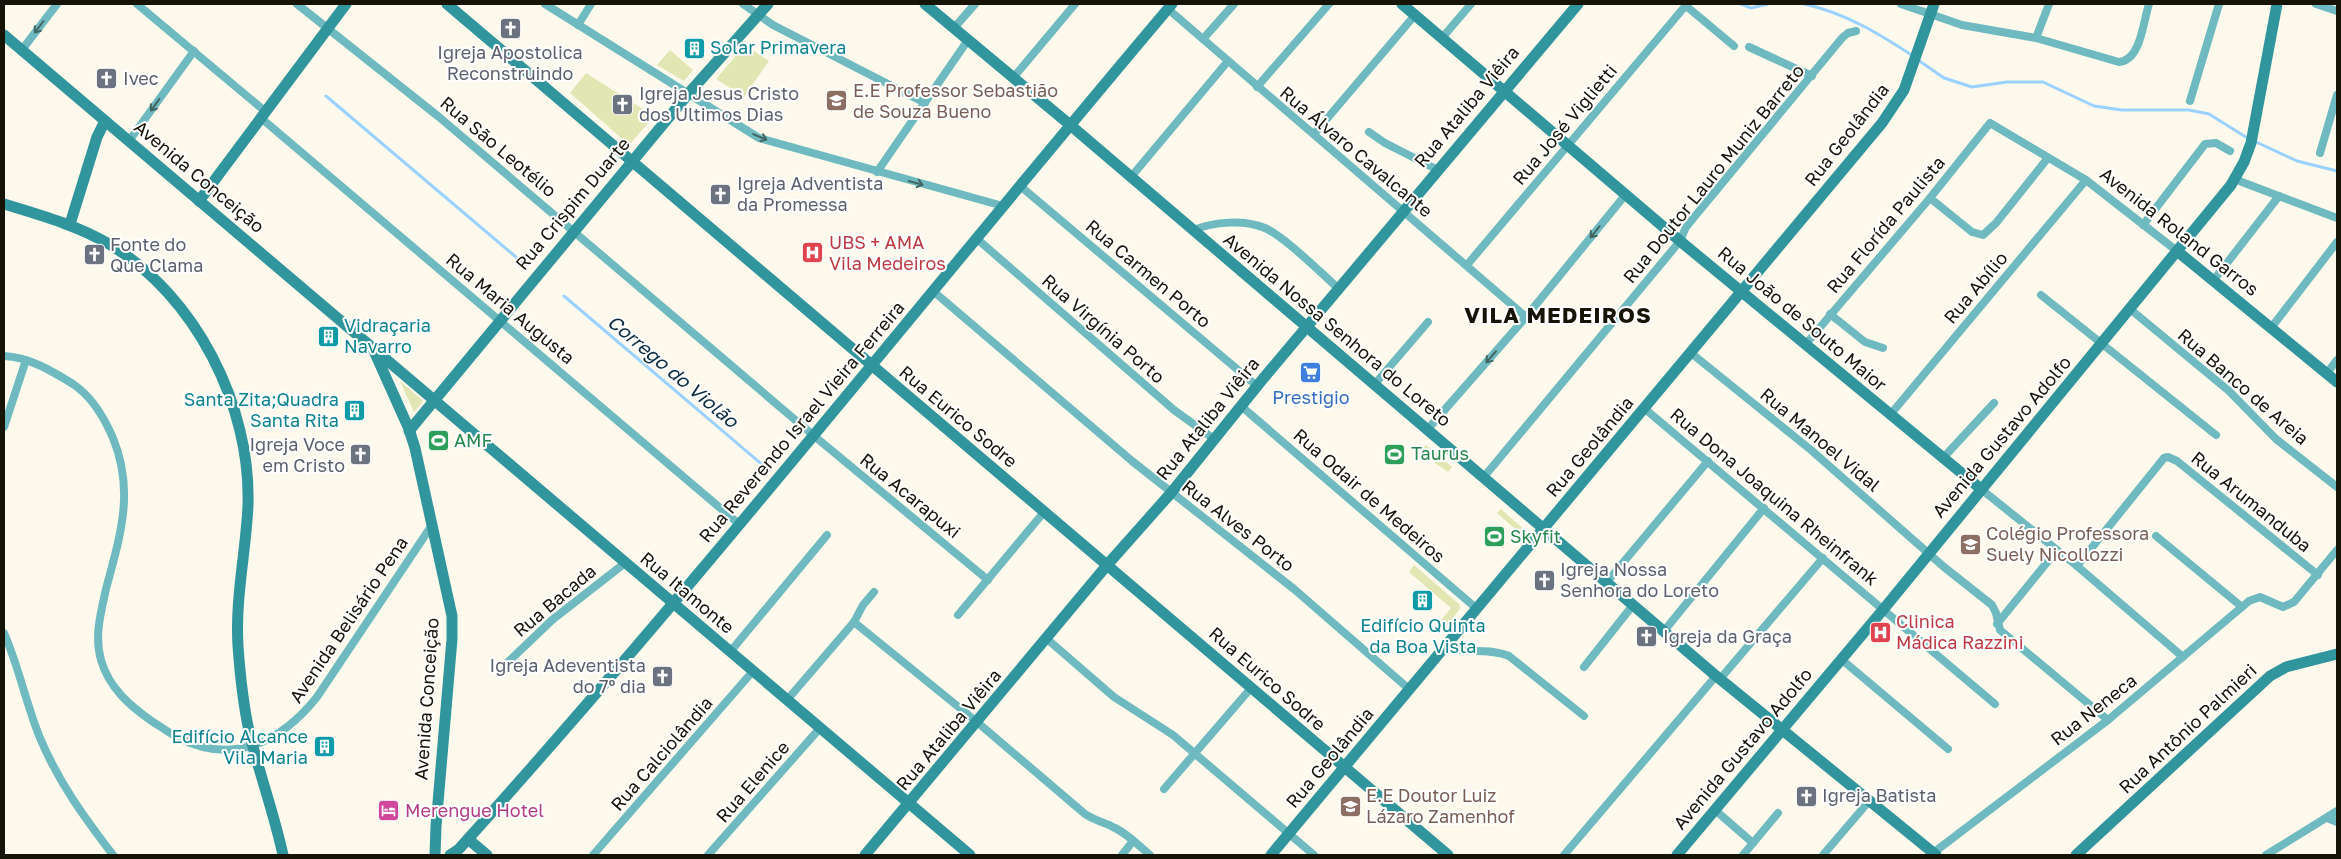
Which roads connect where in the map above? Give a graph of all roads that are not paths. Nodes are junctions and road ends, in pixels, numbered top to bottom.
1 (57, 4) edge
2 (137, 4) edge
3 (297, 4) edge
4 (346, 4) edge
5 (448, 4) edge
6 (545, 4) edge
7 (591, 4) edge
8 (743, 4) edge
9 (768, 4) edge
10 (925, 4) edge
11 (975, 4) edge
12 (1075, 4) edge
13 (1234, 4) edge
14 (1329, 4) edge
15 (1402, 4) edge
16 (1472, 4) edge
17 (1578, 4) edge
18 (1901, 4) edge
19 (2049, 4) edge
20 (2149, 4) edge
21 (2219, 4) edge
22 (2277, 4) edge
23 (2316, 4) edge
24 (1686, 5) edge
25 (1170, 6) edge
26 (1932, 9) edge
27 (2337, 11) edge
28 (1415, 15) junction
29 (758, 16) junction
30 (578, 25) junction
31 (328, 28) junction
32 (954, 28) junction
33 (1856, 31) dead end
34 (4, 35) edge
35 (1442, 38) junction
36 (2036, 38) junction
37 (1203, 39) junction
38 (968, 40) junction
39 (1734, 46) dead end
40 (1750, 47) dead end
41 (21, 51) junction
42 (194, 51) junction
43 (1228, 61) junction
44 (1812, 76) junction
45 (1013, 78) junction
46 (1257, 87) junction
47 (1505, 91) junction
48 (689, 93) junction
49 (2337, 95) edge
50 (2190, 101) dead end
51 (925, 103) junction
52 (263, 115) junction
53 (105, 121) junction
54 (1990, 123) joint
55 (1069, 124) junction
56 (1369, 132) dead end
57 (1314, 134) junction
58 (129, 141) junction
59 (1568, 144) junction
60 (2230, 151) dead end
61 (2320, 153) dead end
62 (2047, 159) junction
63 (632, 161) junction
64 (1438, 170) junction
65 (878, 172) junction
66 (1131, 177) junction
67 (2234, 179) junction
68 (2086, 180) junction
69 (1019, 185) junction
70 (1626, 194) junction
71 (2279, 196) junction
72 (1930, 198) junction
73 (199, 200) junction
74 (4, 204) edge
75 (1002, 206) junction
76 (1403, 212) junction
77 (2337, 218) edge
78 (70, 224) junction
79 (2143, 225) junction
80 (574, 230) junction
81 (1193, 230) junction
82 (976, 238) junction
83 (1680, 241) junction
84 (2337, 242) edge
85 (2177, 252) junction
86 (1466, 265) junction
87 (2213, 281) junction
88 (1339, 289) junction
89 (933, 291) junction
90 (1741, 292) junction
91 (2042, 295) dead end
92 (2130, 309) junction
93 (1830, 314) junction
94 (1526, 316) junction
95 (500, 320) junction
96 (1428, 322) dead end
97 (1307, 327) junction
98 (2271, 328) junction
99 (2102, 342) junction
100 (1805, 345) junction
101 (371, 346) junction
102 (1883, 348) dead end
103 (1691, 352) junction
104 (4, 356) edge
105 (383, 356) junction
106 (26, 360) junction
107 (2337, 360) edge
108 (872, 367) junction
109 (2327, 373) junction
110 (2337, 382) edge
111 (1374, 385) junction
112 (1257, 386) junction
113 (434, 399) junction
114 (1994, 403) dead end
115 (1241, 406) junction
116 (1645, 409) junction
117 (1890, 416) junction
118 (4, 428) edge
119 (409, 430) junction
120 (1428, 430) junction
121 (813, 435) junction
122 (2216, 436) dead end
123 (1214, 439) junction
124 (1943, 458) junction
125 (1708, 461) junction
126 (1483, 478) junction
127 (2337, 487) edge
128 (1981, 489) junction
129 (1171, 493) junction
130 (1764, 508) junction
131 (1044, 512) junction
132 (739, 524) junction
133 (432, 525) junction
134 (1543, 529) junction
135 (827, 535) dead end
136 (2156, 536) dead end
137 (2057, 550) junction
138 (2337, 550) edge
139 (1929, 553) junction
140 (1823, 558) junction
141 (626, 563) junction
142 (1108, 564) junction
143 (2077, 566) junction
144 (2318, 575) junction
145 (988, 580) junction
146 (1606, 583) junction
147 (874, 592) dead end
148 (671, 603) junction
149 (1633, 606) junction
150 (2242, 607) junction
151 (1476, 608) junction
152 (1882, 611) junction
153 (958, 615) dead end
154 (854, 622) junction
155 (1997, 624) junction
156 (1664, 631) junction
157 (4, 633) edge
158 (1047, 639) junction
159 (1445, 646) junction
160 (730, 652) junction
161 (2337, 654) edge
162 (2183, 657) junction
163 (1841, 659) junction
164 (506, 664) dead end
165 (1584, 668) dead end
166 (753, 671) junction
167 (1718, 677) junction
168 (1251, 688) junction
169 (1409, 689) junction
170 (787, 700) junction
171 (1995, 704) dead end
172 (1584, 716) dead end
173 (2108, 720) junction
174 (977, 722) junction
175 (820, 728) junction
176 (1782, 730) junction
177 (253, 746) junction
178 (1948, 749) dead end
179 (1195, 754) junction
180 (1344, 768) junction
181 (1164, 789) dead end
182 (1870, 800) junction
183 (909, 805) junction
184 (1715, 810) junction
185 (2337, 811) edge
186 (1778, 813) dead end
187 (2326, 818) junction
188 (2337, 822) edge
189 (1289, 834) junction
190 (468, 839) junction
191 (1133, 841) junction
192 (1753, 843) junction
193 (1935, 854) edge
194 (113, 855) edge
195 (283, 855) edge
196 (435, 855) edge
197 (450, 855) edge
198 (487, 855) edge
199 (593, 855) edge
200 (708, 855) edge
201 (865, 855) edge
202 (970, 855) edge
203 (1122, 855) edge
204 (1150, 855) edge
205 (1271, 855) edge
206 (1314, 855) edge
207 (1448, 855) edge
208 (1564, 855) edge
209 (1677, 855) edge
210 (1743, 855) edge
211 (1823, 855) edge
212 (2076, 855) edge
213 (2266, 855) edge

1 -> 41 street
2 - 42 street, Rua Maria Augusta
3 - 31 street, Rua São Leotélio
4 - 31 street
5 - 63 street, Rua Eurico Sodre
6 - 30 street
7 - 30 street
8 - 29 street
9 - 29 street, Rua Crispim Duarte
10 - 32 street, Avenida Nossa Senhora do Loreto
11 - 32 street
12 - 45 street
13 - 37 street
14 - 46 street
15 - 28 street, Rua João de Souto Maior
16 - 35 street
17 - 47 street, Rua Ataliba Viêira
18 - 26 street
19 - 36 street
20 - 36 street
21 - 50 street
22 - 67 street, Avenida Gustavo Adolfo
23 - 27 street
24 - 39 street
24 - 59 street, Rua José Viglietti
25 - 37 street, Rua Álvaro Cavalcante
25 - 55 street, Rua Reverendo Israel Vieira Ferreira
26 - 36 street
26 - 90 street, Rua Geolândia
28 - 35 street, Rua João de Souto Maior
28 - 57 street
29 - 48 street, Rua Crispim Duarte
29 - 51 street
30 - 48 street
31 - 52 street
31 - 80 street, Rua São Leotélio
32 - 38 street, Avenida Nossa Senhora do Loreto
33 - 44 street, Rua Doutor Lauro Muniz Barreto
34 - 41 street, Avenida Conceição
35 - 47 street, Rua João de Souto Maior
37 - 43 street, Rua Álvaro Cavalcante
38 - 45 street, Avenida Nossa Senhora do Loreto
38 - 51 street
40 - 44 street
41 - 53 street, Avenida Conceição
42 - 52 street, Rua Maria Augusta
42 -> 58 street
43 - 46 street, Rua Álvaro Cavalcante
43 - 66 street
44 - 83 street, Rua Doutor Lauro Muniz Barreto
45 - 55 street, Avenida Nossa Senhora do Loreto
46 - 57 street, Rua Álvaro Cavalcante
47 - 59 street, Rua João de Souto Maior
47 - 64 street, Rua Ataliba Viêira
48 - 63 street, Rua Crispim Duarte
48 -> 65 street
49 - 61 street
51 - 65 street
52 - 73 street
52 - 95 street, Rua Maria Augusta
53 - 58 street, Avenida Conceição
53 - 78 street
54 - 62 street, Avenida Roland Garros
54 - 72 street, Rua Florída Paulista
55 - 66 street, Avenida Nossa Senhora do Loreto
55 - 69 street, Rua Reverendo Israel Vieira Ferreira
56 - 64 street
57 - 76 street, Rua Álvaro Cavalcante
58 - 73 street, Avenida Conceição
59 - 70 street, Rua João de Souto Maior
59 - 86 street, Rua José Viglietti
60 - 79 street
62 - 68 street, Avenida Roland Garros
62 - 72 street
63 - 80 street, Rua Crispim Duarte
63 - 108 street, Rua Eurico Sodre
64 - 76 street, Rua Ataliba Viêira
65 -> 75 street
66 - 81 street, Avenida Nossa Senhora do Loreto
67 - 71 street
67 - 85 street, Avenida Gustavo Adolfo
68 - 79 street, Avenida Roland Garros
68 - 117 street, Rua Abílio
69 - 75 street, Rua Reverendo Israel Vieira Ferreira
69 - 112 street, Rua Carmen Porto
70 - 83 street, Rua João de Souto Maior
70 -> 94 street
71 - 77 street
71 - 87 street
72 - 93 street, Rua Florída Paulista
73 - 101 street, Avenida Conceição
74 - 78 street
75 - 82 street, Rua Reverendo Israel Vieira Ferreira
76 - 86 street, Rua Álvaro Cavalcante
76 - 88 street, Rua Ataliba Viêira
78 - 177 street
79 - 85 street, Avenida Roland Garros
80 - 95 street, Rua Crispim Duarte
80 - 121 street, Rua São Leotélio
81 - 88 street
81 - 97 street, Avenida Nossa Senhora do Loreto
82 - 89 street, Rua Reverendo Israel Vieira Ferreira
82 - 123 street, Rua Virgínia Porto
83 - 90 street, Rua João de Souto Maior
83 - 126 street, Rua Doutor Lauro Muniz Barreto
84 - 98 street
85 - 87 street, Avenida Roland Garros
85 - 92 street, Avenida Gustavo Adolfo
86 - 94 street, Rua Álvaro Cavalcante
87 - 98 street, Avenida Roland Garros
88 - 97 street, Rua Ataliba Viêira
89 - 108 street, Rua Reverendo Israel Vieira Ferreira
89 - 129 street, Rua Alves Porto
90 - 100 street, Rua João de Souto Maior
90 - 103 street, Rua Geolândia
91 - 99 street
92 - 99 street, Avenida Gustavo Adolfo
92 - 127 street, Rua Banco de Areia
93 - 100 street, Rua Florída Paulista
93 - 102 street
94 -> 120 street
95 - 113 street, Rua Crispim Duarte
95 - 132 street, Rua Maria Augusta
96 - 111 street
97 - 111 street, Avenida Nossa Senhora do Loreto
97 - 112 street, Rua Ataliba Viêira
98 - 109 street, Avenida Roland Garros
99 - 122 street
99 - 128 street, Avenida Gustavo Adolfo
100 - 117 street, Rua João de Souto Maior
101 - 105 street, Avenida Conceição
101 - 119 street, Avenida Conceição
103 - 116 street, Rua Geolândia
103 - 139 street, Rua Manoel Vidal
104 - 106 street, Avenida Belisário Pena
105 - 113 street, Rua Itamonte
105 - 119 street, Avenida Conceição
106 - 118 street
106 - 177 street, Avenida Belisário Pena
107 - 109 street
108 - 121 street, Rua Reverendo Israel Vieira Ferreira
108 - 131 street, Rua Eurico Sodre
109 - 110 street, Avenida Roland Garros
111 - 120 street, Avenida Nossa Senhora do Loreto
112 - 115 street, Rua Ataliba Viêira
113 - 119 street, Rua Crispim Duarte
113 - 141 street, Rua Itamonte
114 - 124 street
115 - 123 street, Rua Ataliba Viêira
115 - 151 street, Rua Odair de Medeiros
116 - 125 street, Rua Dona Joaquina Rheinfrank
116 - 134 street, Rua Geolândia
117 - 124 street, Rua João de Souto Maior
119 - 133 street, Avenida Conceição
120 - 126 street, Avenida Nossa Senhora do Loreto
121 - 132 street, Rua Reverendo Israel Vieira Ferreira
121 - 145 street, Rua Acarapuxi
123 - 129 street, Rua Ataliba Viêira
124 - 128 street, Rua João de Souto Maior
125 - 130 street, Rua Dona Joaquina Rheinfrank
125 - 146 street
126 - 134 street, Avenida Nossa Senhora do Loreto
128 - 137 street, Rua João de Souto Maior
128 - 139 street, Avenida Gustavo Adolfo
129 - 142 street, Rua Ataliba Viêira
129 - 169 street, Rua Alves Porto
130 - 140 street, Rua Dona Joaquina Rheinfrank
130 - 156 street
131 - 142 street, Rua Eurico Sodre
131 - 145 street
132 - 148 street, Rua Reverendo Israel Vieira Ferreira
133 - 177 street, Avenida Belisário Pena
133 - 196 street, Avenida Conceição
134 - 146 street, Avenida Nossa Senhora do Loreto
134 - 151 street, Rua Geolândia
135 - 160 street
136 - 150 street
137 - 143 street, Rua João de Souto Maior
137 - 155 street
138 - 144 street
139 - 152 street, Avenida Gustavo Adolfo
139 - 155 street, Rua Manoel Vidal
140 - 152 street, Rua Dona Joaquina Rheinfrank
140 - 167 street
141 - 148 street, Rua Itamonte
141 - 164 street, Rua Bacada
142 - 158 street, Rua Ataliba Viêira
142 - 168 street, Rua Eurico Sodre
143 - 144 street, Rua Arumanduba
143 - 162 street, Rua João de Souto Maior
144 - 150 street, Rua Neneca
145 - 153 street
146 - 149 street, Avenida Nossa Senhora do Loreto
147 - 154 street
148 - 160 street, Rua Itamonte
148 - 190 street, Rua Reverendo Israel Vieira Ferreira
149 - 156 street, Avenida Nossa Senhora do Loreto
149 - 165 street
150 - 162 street, Rua Neneca
151 - 159 street, Rua Geolândia
152 - 163 street, Avenida Gustavo Adolfo
152 - 171 street, Rua Dona Joaquina Rheinfrank
154 - 170 street
154 - 174 street
155 - 173 street
156 - 167 street, Avenida Nossa Senhora do Loreto
157 - 194 street
158 - 174 street, Rua Ataliba Viêira
158 - 179 street
159 - 169 street, Rua Geolândia
159 - 172 street
160 - 166 street, Rua Itamonte
161 - 212 street, Rua Antônio Palmieri
162 - 173 street, Rua Neneca
163 - 176 street, Avenida Gustavo Adolfo
163 - 178 street
166 - 170 street, Rua Itamonte
166 - 199 street, Rua Calciolândia
167 - 176 street, Avenida Nossa Senhora do Loreto
167 - 208 street
168 - 179 street
168 - 180 street, Rua Eurico Sodre
169 - 180 street, Rua Geolândia
170 - 175 street, Rua Itamonte
173 - 193 street, Rua Neneca
174 - 183 street, Rua Ataliba Viêira
174 - 191 street
175 - 183 street, Rua Itamonte
175 - 200 street, Rua Elenice
176 - 182 street, Avenida Nossa Senhora do Loreto
176 - 184 street, Avenida Gustavo Adolfo
177 - 195 street
179 - 181 street
179 - 189 street
180 - 189 street, Rua Geolândia
180 - 207 street, Rua Eurico Sodre
182 - 193 street, Avenida Nossa Senhora do Loreto
182 - 211 street
183 - 201 street, Rua Ataliba Viêira
183 - 202 street, Rua Itamonte
184 - 192 street
184 - 209 street, Avenida Gustavo Adolfo
185 - 187 street
186 - 192 street
187 - 188 street
187 - 213 street
189 - 205 street, Rua Geolândia
189 - 206 street
190 - 197 street, Rua Reverendo Israel Vieira Ferreira
190 - 198 street
191 - 203 street
191 - 204 street
192 - 210 street

